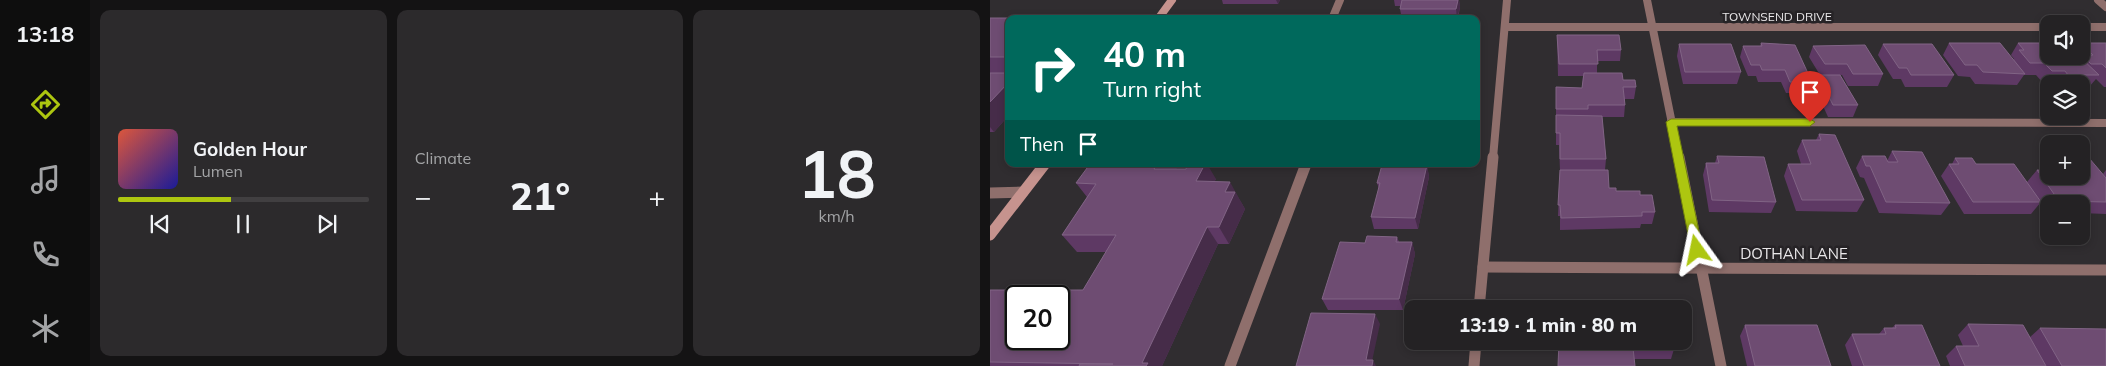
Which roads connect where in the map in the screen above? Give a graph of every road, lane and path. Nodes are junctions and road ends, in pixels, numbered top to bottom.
1 (1172, 0) edge
2 (1340, 0) edge
3 (1507, 0) edge
4 (1647, 0) edge
5 (2098, 0) edge
6 (2106, 7) edge
7 (1161, 15) edge
8 (1334, 15) edge
9 (1505, 27) junction
10 (1652, 27) junction
11 (2040, 27) edge
12 (2090, 27) edge
13 (2106, 27) edge
14 (1671, 122) junction
15 (2106, 123) edge
16 (1043, 167) edge
17 (1305, 167) edge
18 (1023, 192) junction
19 (990, 193) edge
20 (990, 235) edge
21 (1483, 267) junction
22 (1701, 268) junction
23 (2106, 270) edge
24 (1480, 300) edge
25 (1475, 350) edge
26 (1230, 366) edge
27 (1474, 366) edge
28 (1721, 366) edge

1 - 7 street
2 - 8 street
3 - 9 street
4 - 10 street
5 - 6 street
9 - 10 street, TOWNSEND DRIVE
9 - 21 street
10 - 11 street, TOWNSEND DRIVE
10 - 14 street
12 - 13 street
14 - 15 street
14 - 22 street
16 - 18 street
17 - 26 street
18 - 19 street
18 - 20 street
21 - 22 street, DOTHAN LANE
21 - 24 street
22 - 23 street, DOTHAN LANE
22 - 28 street
25 - 27 street

